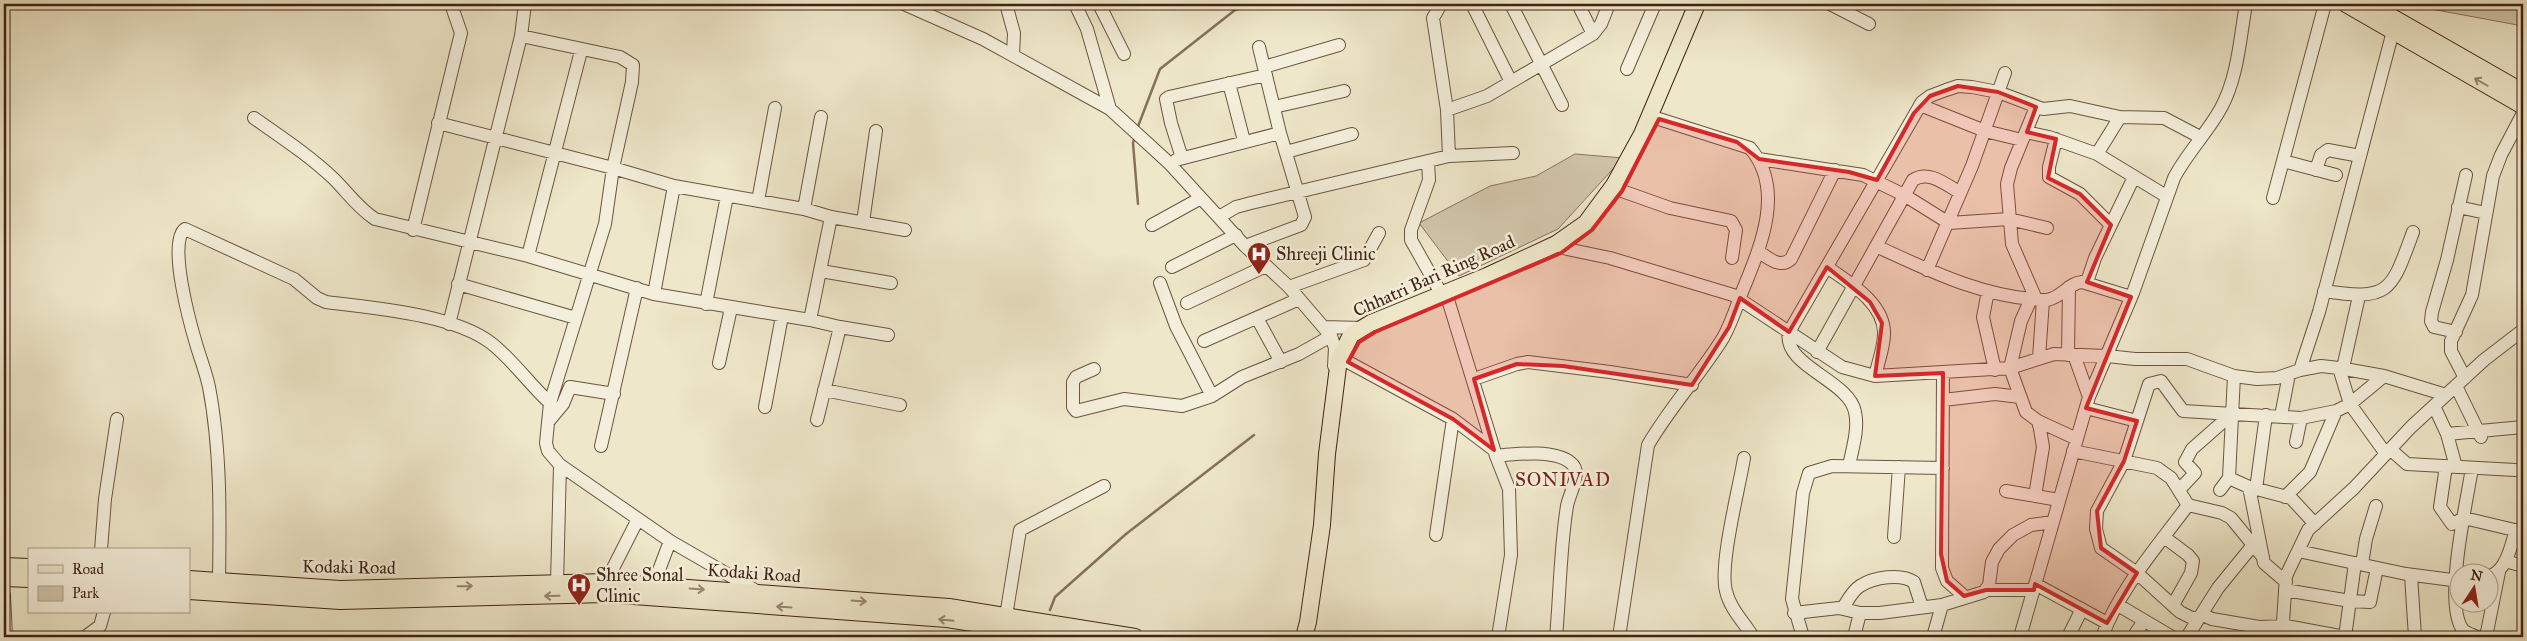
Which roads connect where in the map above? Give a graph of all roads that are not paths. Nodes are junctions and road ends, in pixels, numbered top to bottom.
1 (451, 4) edge
2 (525, 4) edge
3 (904, 4) edge
4 (1006, 4) edge
5 (1075, 4) edge
6 (1441, 4) edge
7 (1472, 4) edge
8 (1511, 4) edge
9 (1578, 4) edge
10 (1609, 4) edge
11 (1655, 4) edge
12 (1697, 4) edge
13 (1707, 4) edge
14 (1830, 4) edge
15 (2246, 4) edge
16 (2325, 4) edge
17 (2346, 4) edge
18 (2369, 4) edge
19 (1101, 5) edge
20 (1869, 24) dead end
21 (1087, 29) junction
22 (2393, 31) junction
23 (1594, 34) junction
24 (521, 36) junction
25 (1340, 45) dead end
26 (1259, 47) dead end
27 (581, 51) junction
28 (1013, 54) junction
29 (1124, 54) dead end
30 (1543, 65) junction
31 (1627, 69) dead end
32 (1265, 71) junction
33 (2005, 73) dead end
34 (1511, 82) junction
35 (1229, 83) junction
36 (1344, 91) dead end
37 (1998, 92) junction
38 (2523, 92) edge
39 (1562, 105) dead end
40 (1920, 105) junction
41 (2523, 106) edge
42 (1274, 107) junction
43 (775, 108) dead end
44 (2036, 108) junction
45 (1110, 109) junction
46 (1447, 110) junction
47 (2523, 113) edge
48 (821, 117) dead end
49 (2120, 117) junction
50 (254, 118) dead end
51 (1659, 119) junction
52 (438, 123) junction
53 (1985, 131) junction
54 (876, 132) dead end
55 (1280, 133) junction
56 (1352, 134) dead end
57 (2024, 136) junction
58 (2200, 137) junction
59 (496, 138) junction
60 (2056, 140) junction
61 (1244, 141) junction
62 (1286, 152) junction
63 (554, 153) junction
64 (1513, 153) dead end
65 (2097, 154) junction
66 (1449, 156) junction
67 (2360, 156) junction
68 (1182, 158) junction
69 (1759, 159) junction
70 (2283, 161) junction
71 (1428, 162) junction
72 (1169, 163) junction
73 (613, 168) junction
74 (1835, 170) junction
75 (2316, 170) junction
76 (2336, 175) dead end
77 (2466, 175) dead end
78 (2134, 177) junction
79 (1877, 180) junction
80 (674, 186) junction
81 (1622, 190) junction
82 (1959, 192) junction
83 (1298, 193) junction
84 (1904, 195) junction
85 (727, 196) junction
86 (2166, 196) junction
87 (1201, 198) junction
88 (2273, 198) dead end
89 (758, 201) junction
90 (2458, 207) junction
91 (804, 209) junction
92 (2486, 213) junction
93 (831, 217) junction
94 (1219, 217) junction
95 (2009, 219) junction
96 (863, 222) junction
97 (1949, 223) junction
98 (1152, 225) dead end
99 (2111, 225) junction
100 (2047, 228) dead end
101 (413, 230) junction
102 (905, 230) dead end
103 (2413, 232) dead end
104 (1379, 233) dead end
105 (1236, 235) junction
106 (469, 244) junction
107 (1246, 246) junction
108 (1876, 246) junction
109 (1562, 247) junction
110 (1758, 251) junction
111 (528, 256) junction
112 (1732, 258) dead end
113 (1266, 266) junction
114 (1172, 267) dead end
115 (1826, 267) junction
116 (1927, 270) junction
117 (820, 271) junction
118 (591, 275) junction
119 (2087, 282) junction
120 (891, 283) dead end
121 (1160, 283) dead end
122 (458, 284) junction
123 (1289, 286) junction
124 (1854, 287) junction
125 (2069, 287) junction
126 (637, 288) junction
127 (1988, 291) junction
128 (2324, 291) junction
129 (654, 294) junction
130 (2359, 296) junction
131 (2132, 297) junction
132 (1299, 298) junction
133 (1740, 298) junction
134 (1445, 299) junction
135 (2037, 299) junction
136 (1187, 303) dead end
137 (706, 304) junction
138 (731, 308) junction
139 (782, 316) junction
140 (576, 318) junction
141 (1257, 318) junction
142 (810, 320) junction
143 (449, 324) junction
144 (840, 328) junction
145 (1363, 328) junction
146 (2523, 330) edge
147 (1327, 332) junction
148 (1789, 332) junction
149 (2456, 332) junction
150 (888, 334) dead end
151 (1204, 342) dead end
152 (1817, 352) junction
153 (2071, 355) junction
154 (2107, 356) junction
155 (2039, 358) junction
156 (1281, 362) junction
157 (1348, 362) junction
158 (719, 363) dead end
159 (2010, 368) junction
160 (2341, 368) junction
161 (1094, 369) dead end
162 (1995, 370) junction
163 (2295, 372) junction
164 (1943, 373) junction
165 (1875, 376) junction
166 (2234, 376) junction
167 (2384, 376) junction
168 (1474, 379) junction
169 (2460, 382) junction
170 (1692, 385) junction
171 (824, 390) junction
172 (1334, 393) junction
173 (614, 394) junction
174 (2446, 395) junction
175 (1212, 396) junction
176 (2020, 397) junction
177 (1943, 400) junction
178 (2087, 402) junction
179 (550, 403) junction
180 (2350, 404) junction
181 (900, 405) dead end
182 (2434, 406) junction
183 (765, 407) dead end
184 (2336, 411) junction
185 (2234, 412) junction
186 (2266, 415) junction
187 (2281, 416) junction
188 (2301, 418) junction
189 (117, 419) dead end
190 (1453, 419) junction
191 (817, 420) dead end
192 (2038, 421) junction
193 (2137, 421) junction
194 (548, 422) junction
195 (2523, 427) edge
196 (2446, 434) junction
197 (2480, 434) junction
198 (2296, 442) dead end
199 (2075, 445) junction
200 (601, 446) dead end
201 (2388, 452) junction
202 (1495, 453) junction
203 (1744, 458) dead end
204 (2124, 461) junction
205 (560, 466) junction
206 (1849, 466) junction
207 (2451, 466) junction
208 (1899, 467) junction
209 (1942, 468) junction
210 (2472, 468) junction
211 (2515, 470) dead end
212 (2228, 478) junction
213 (1104, 486) dead end
214 (2252, 488) junction
215 (2179, 490) junction
216 (2220, 490) dead end
217 (2006, 491) dead end
218 (2035, 496) junction
219 (2285, 497) junction
220 (2059, 500) junction
221 (2188, 505) junction
222 (2376, 506) dead end
223 (2464, 518) junction
224 (638, 519) junction
225 (2053, 522) junction
226 (2315, 524) junction
227 (2520, 531) edge
228 (1436, 535) dead end
229 (2164, 537) junction
230 (1894, 538) dead end
231 (670, 541) junction
232 (2253, 544) junction
233 (101, 548) edge
234 (2298, 551) junction
235 (2263, 557) junction
236 (2505, 561) junction
237 (2359, 564) junction
238 (2456, 564) edge
239 (4, 566) edge
240 (2523, 566) edge
241 (2500, 567) edge
242 (28, 568) edge
243 (2377, 568) junction
244 (2137, 573) junction
245 (2411, 574) junction
246 (4, 578) edge
247 (28, 579) edge
248 (190, 579) edge
249 (2450, 580) edge
250 (219, 581) junction
251 (606, 582) junction
252 (557, 584) junction
253 (653, 586) junction
254 (2286, 586) junction
255 (2034, 587) junction
256 (190, 590) edge
257 (1986, 590) junction
258 (761, 594) junction
259 (4, 595) edge
260 (1964, 596) junction
261 (2350, 601) junction
262 (1942, 605) junction
263 (2118, 605) junction
264 (2173, 605) junction
265 (1922, 607) junction
266 (1843, 608) junction
267 (2082, 609) junction
268 (1794, 613) junction
269 (1860, 613) junction
270 (103, 614) edge
271 (2458, 614) edge
272 (2489, 614) edge
273 (2203, 615) junction
274 (1006, 616) junction
275 (2144, 621) junction
276 (2107, 623) junction
277 (2290, 632) edge
278 (6, 637) edge
279 (85, 637) edge
280 (1063, 637) edge
281 (1135, 637) edge
282 (1304, 637) edge
283 (1315, 637) edge
284 (1498, 637) edge
285 (1556, 637) edge
286 (1619, 637) edge
287 (1753, 637) edge
288 (1804, 637) edge
289 (1854, 637) edge
290 (1933, 637) edge
291 (2020, 637) edge
292 (2068, 637) edge
293 (2102, 637) edge
294 (2133, 637) edge
295 (2172, 637) edge
296 (2186, 637) edge
297 (2345, 637) edge
298 (2415, 637) edge
299 (2477, 637) edge
300 (2486, 637) edge

1 - 52 street
2 - 24 street
3 - 28 street
4 - 28 street
5 - 21 street
6 - 46 street
7 - 34 street
8 - 30 street
9 - 23 street
10 - 23 street
11 - 31 street
12 - 109 main road, Chhatri Bari Ring Road
13 - 51 main road, Chhatri Bari Ring Road
14 - 20 street
15 - 58 street
16 - 70 street
17 - 22 main road
18 - 38 main road
19 - 21 street
19 - 29 street
21 - 45 street
41 -> 22 main road
22 - 67 street
23 - 30 street
24 - 27 street
24 - 59 street
25 - 32 street
26 - 32 street
27 - 63 street
27 - 73 street
28 - 45 street
30 - 34 street
30 - 39 street
32 - 35 street
32 - 42 street
33 - 37 street
34 - 46 street
35 - 61 street
35 - 68 street
36 - 42 street
37 - 40 street
37 - 44 street
37 - 53 street
40 - 53 street
40 - 79 street
42 - 55 street
43 - 89 street
44 - 49 street
44 - 57 street
45 - 72 street
46 - 66 street
47 - 92 street
48 - 91 street
49 - 58 street
49 - 65 street
50 - 101 street
51 - 69 street
51 - 81 main road, Chhatri Bari Ring Road
52 - 59 street
52 - 101 street
53 - 57 street
53 - 82 street
54 - 96 street
55 - 61 street
55 - 62 street
56 - 62 street
57 - 60 street
57 - 95 street
58 - 86 street
59 - 63 street
59 - 106 street
60 - 65 street
60 - 99 street
61 - 68 street
62 - 83 street
63 - 73 street
63 - 111 street
64 - 66 street
65 - 78 street
66 - 71 street
67 - 75 street
67 - 128 street
68 - 72 street
69 - 74 street
69 - 110 street
70 - 75 street
70 - 88 street
71 - 83 street
71 - 134 street
72 - 87 street
73 - 80 street
73 - 118 street
74 - 79 street
74 - 110 street
75 - 76 street
77 - 90 street
78 - 86 street
78 - 99 street
79 - 84 street
79 - 115 street
80 - 85 street
80 - 129 street
81 - 109 main road, Chhatri Bari Ring Road
81 - 112 street
82 - 84 street
82 - 97 street
83 - 94 street
83 - 107 street
84 - 97 street
84 - 108 street
85 - 89 street
85 - 137 street
86 - 131 street
87 - 94 street
87 - 98 street
89 - 91 street
90 - 92 street
90 - 149 street
91 - 93 street
92 - 149 street
93 - 96 street
93 - 117 street
94 - 105 street
95 - 97 street
95 - 100 street
95 - 135 street
96 - 102 street
97 - 116 street
99 - 119 street
101 - 106 street
103 - 130 street
104 - 123 street
105 - 107 street
105 - 114 street
106 - 111 street
106 - 122 street
107 - 113 street
108 - 116 street
108 - 124 street
109 - 133 street
109 - 134 main road, Chhatri Bari Ring Road
110 - 133 street
111 - 118 street
113 - 123 street
113 - 136 street
115 - 124 street
115 - 148 street
116 - 127 street
117 - 120 street
117 - 142 street
118 - 126 street
118 - 140 street
119 - 125 street
119 - 131 street
121 - 175 street
122 - 140 street
122 - 143 street
123 - 132 street
124 - 152 street
124 - 165 street
125 - 135 street
125 - 153 street
126 - 129 street
126 - 173 street
127 - 135 street
127 - 162 street
128 - 130 street
128 - 163 street
129 - 137 street
130 - 160 street
131 - 154 street
132 - 141 street
132 - 147 street
133 - 148 street
133 - 170 street
134 - 145 main road, Chhatri Bari Ring Road
134 - 157 main road, Chhatri Bari Ring Road
134 - 168 street
135 - 155 street
135 - 159 street
137 - 138 street
138 - 139 street
138 - 158 street
139 - 142 street
139 - 183 street
140 - 179 street
141 - 151 street
141 - 156 street
142 - 144 street
143 - 179 street
143 - 250 street
144 - 150 street
144 - 171 street
145 - 147 street
145 - 172 main road, Chhatri Bari Ring Road
146 - 169 street
147 - 156 street
147 - 172 street
148 - 152 street
148 - 206 street
149 - 169 street
152 - 165 street
153 - 154 street
153 - 155 street
153 - 178 street
154 - 166 street
154 - 178 street
155 - 159 street
156 - 175 street
157 - 190 street
157 - 283 main road, Chhatri Bari Ring Road
159 - 162 street
159 - 176 street
160 - 163 street
160 - 167 street
160 - 180 street
161 - 175 street
162 - 164 street
163 - 166 street
163 - 187 street
164 - 165 street
164 - 177 street
166 - 185 street
167 - 174 street
167 - 180 street
168 - 170 street
168 - 202 street
169 - 174 street
169 - 197 street
170 - 286 street
171 - 181 street
171 - 191 street
172 - 282 main road, Chhatri Bari Ring Road
173 - 194 street
173 - 200 street
174 - 182 street
176 - 177 street
176 - 192 street
177 - 209 street
178 - 193 street
178 - 199 street
179 - 194 street
180 - 184 street
180 - 201 street
182 - 196 street
182 - 201 street
184 - 188 street
184 - 219 street
185 - 186 street
185 - 193 street
185 - 212 street
185 - 215 street
186 - 187 street
186 - 214 street
187 - 188 street
188 - 198 street
189 - 233 street
190 - 202 street
190 - 228 street
192 - 199 street
192 - 218 street
193 - 204 street
194 - 205 street
195 - 197 street
196 - 197 street
196 - 207 street
199 - 204 street
199 - 220 street
201 - 207 street
201 - 226 street
202 - 284 street
202 - 285 street
203 - 287 street
204 - 215 street
204 - 244 street
205 - 224 street
205 - 252 street
206 - 208 street
206 - 268 street
207 - 210 street
207 - 223 street
208 - 209 street
208 - 230 street
209 - 260 street
210 - 211 street
210 - 223 street
212 - 214 street
212 - 216 street
213 - 274 street
214 - 219 street
214 - 235 street
215 - 221 street
217 - 218 street
218 - 220 street
219 - 226 street
220 - 225 street
221 - 229 street
221 - 232 street
222 - 237 street
223 - 227 street
223 - 238 street
224 - 231 street
224 - 251 street
225 - 255 street
225 - 257 street
226 - 234 street
227 - 236 street
229 - 244 street
229 - 264 street
231 - 253 street
231 - 258 street
232 - 235 street
232 - 273 street
234 - 237 street
234 - 254 street
235 - 254 street
236 - 240 street
236 - 241 street
237 - 243 street
237 - 261 street
239 - 242 main road
243 - 245 street
243 - 261 street
244 - 263 street
244 - 264 street
245 - 249 street
245 - 298 street
246 - 247 main road
248 - 250 main road, Kodaki Road
250 -> 252 main road, Kodaki Road
251 - 252 main road, Kodaki Road
251 - 253 main road, Kodaki Road
253 -> 258 main road, Kodaki Road
254 - 261 street
254 - 277 street
255 - 257 street
255 - 267 street
255 - 291 street
280 -> 256 main road, Kodaki Road
257 - 260 street
258 -> 274 main road, Kodaki Road
259 - 278 street
260 - 262 street
261 - 297 street
262 - 265 street
262 - 290 street
263 - 275 street
263 - 276 street
264 - 273 street
265 - 266 street
265 - 269 street
266 - 268 street
266 - 269 street
267 - 276 street
267 - 292 street
268 - 288 street
269 - 289 street
270 - 279 street
271 - 299 street
272 - 300 street
273 - 277 street
273 - 296 street
274 - 281 main road, Kodaki Road
275 - 294 street
275 - 295 street
276 - 293 street
277 - 297 street

